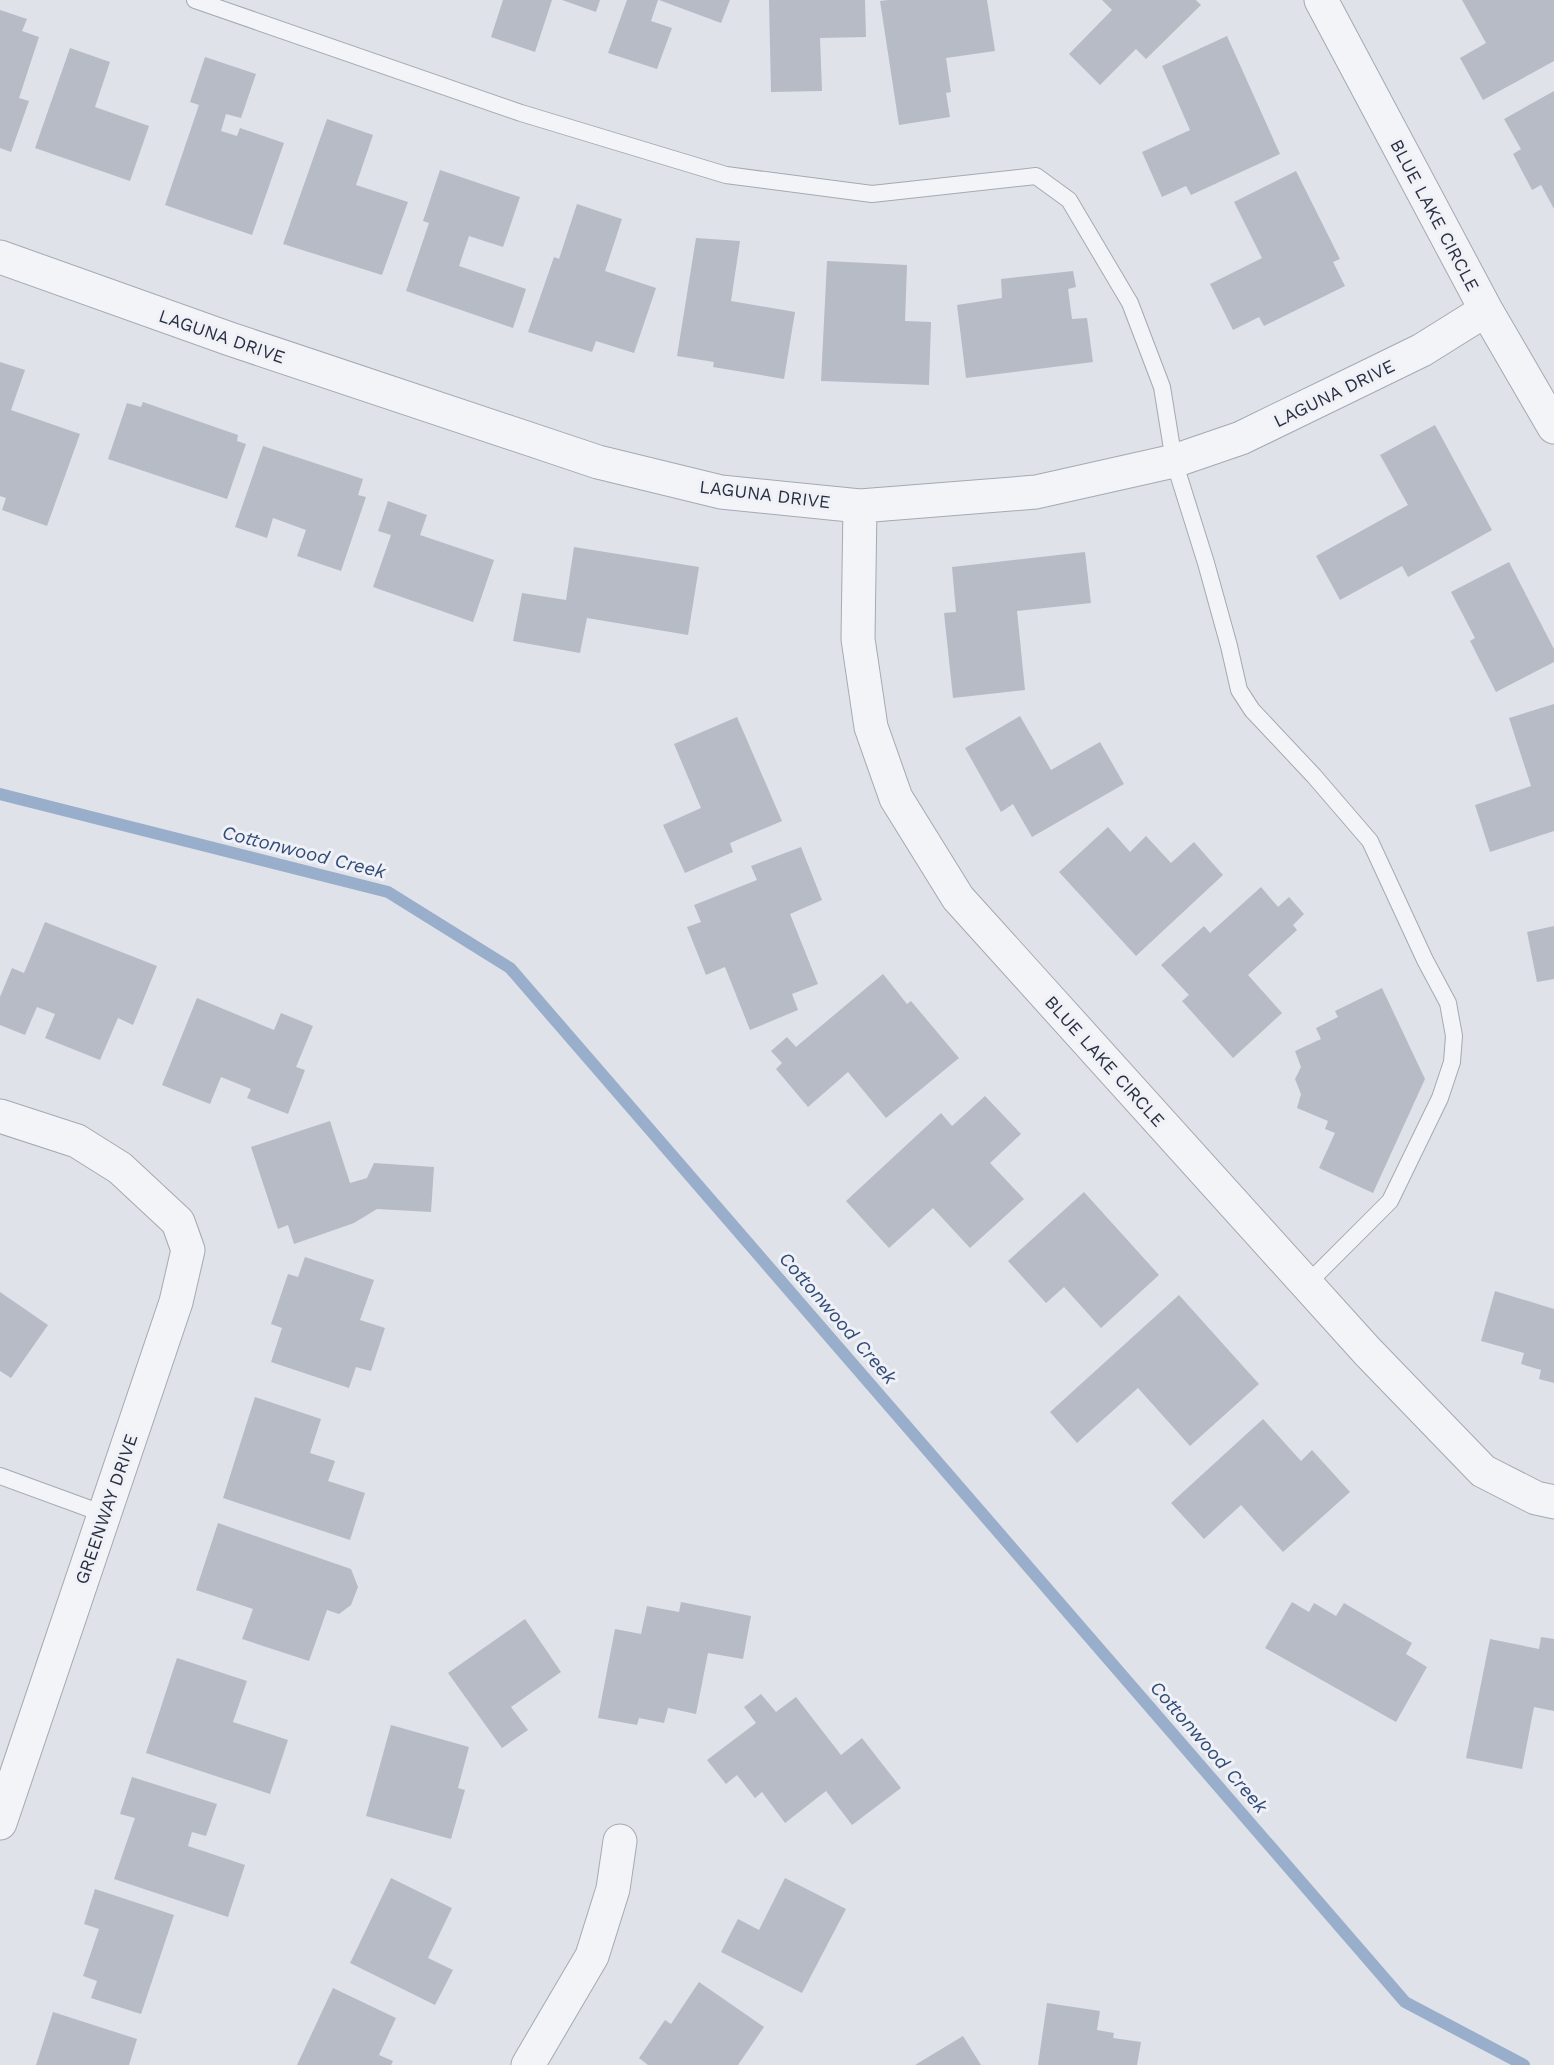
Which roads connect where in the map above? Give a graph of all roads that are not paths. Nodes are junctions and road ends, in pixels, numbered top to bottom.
1 (195, 0) edge
2 (1321, 0) edge
3 (0, 257) edge
4 (1486, 310) junction
5 (1554, 427) edge
6 (1174, 461) junction
7 (860, 506) junction
8 (0, 1116) edge
9 (1307, 1284) junction
10 (0, 1476) edge
11 (1554, 1502) edge
12 (104, 1514) junction
13 (0, 1822) edge
14 (620, 1841) dead end
15 (528, 2065) edge

1 - 6 lane
2 - 4 street, BLUE LAKE CIRCLE
3 - 7 street, LAGUNA DRIVE
4 - 5 street, BLUE LAKE CIRCLE
4 - 6 street, LAGUNA DRIVE
6 - 7 street, LAGUNA DRIVE
6 - 9 lane
7 - 9 street, BLUE LAKE CIRCLE
8 - 12 street, GREENWAY DRIVE
9 - 11 street, BLUE LAKE CIRCLE
10 - 12 lane
12 - 13 street, GREENWAY DRIVE
14 - 15 street

